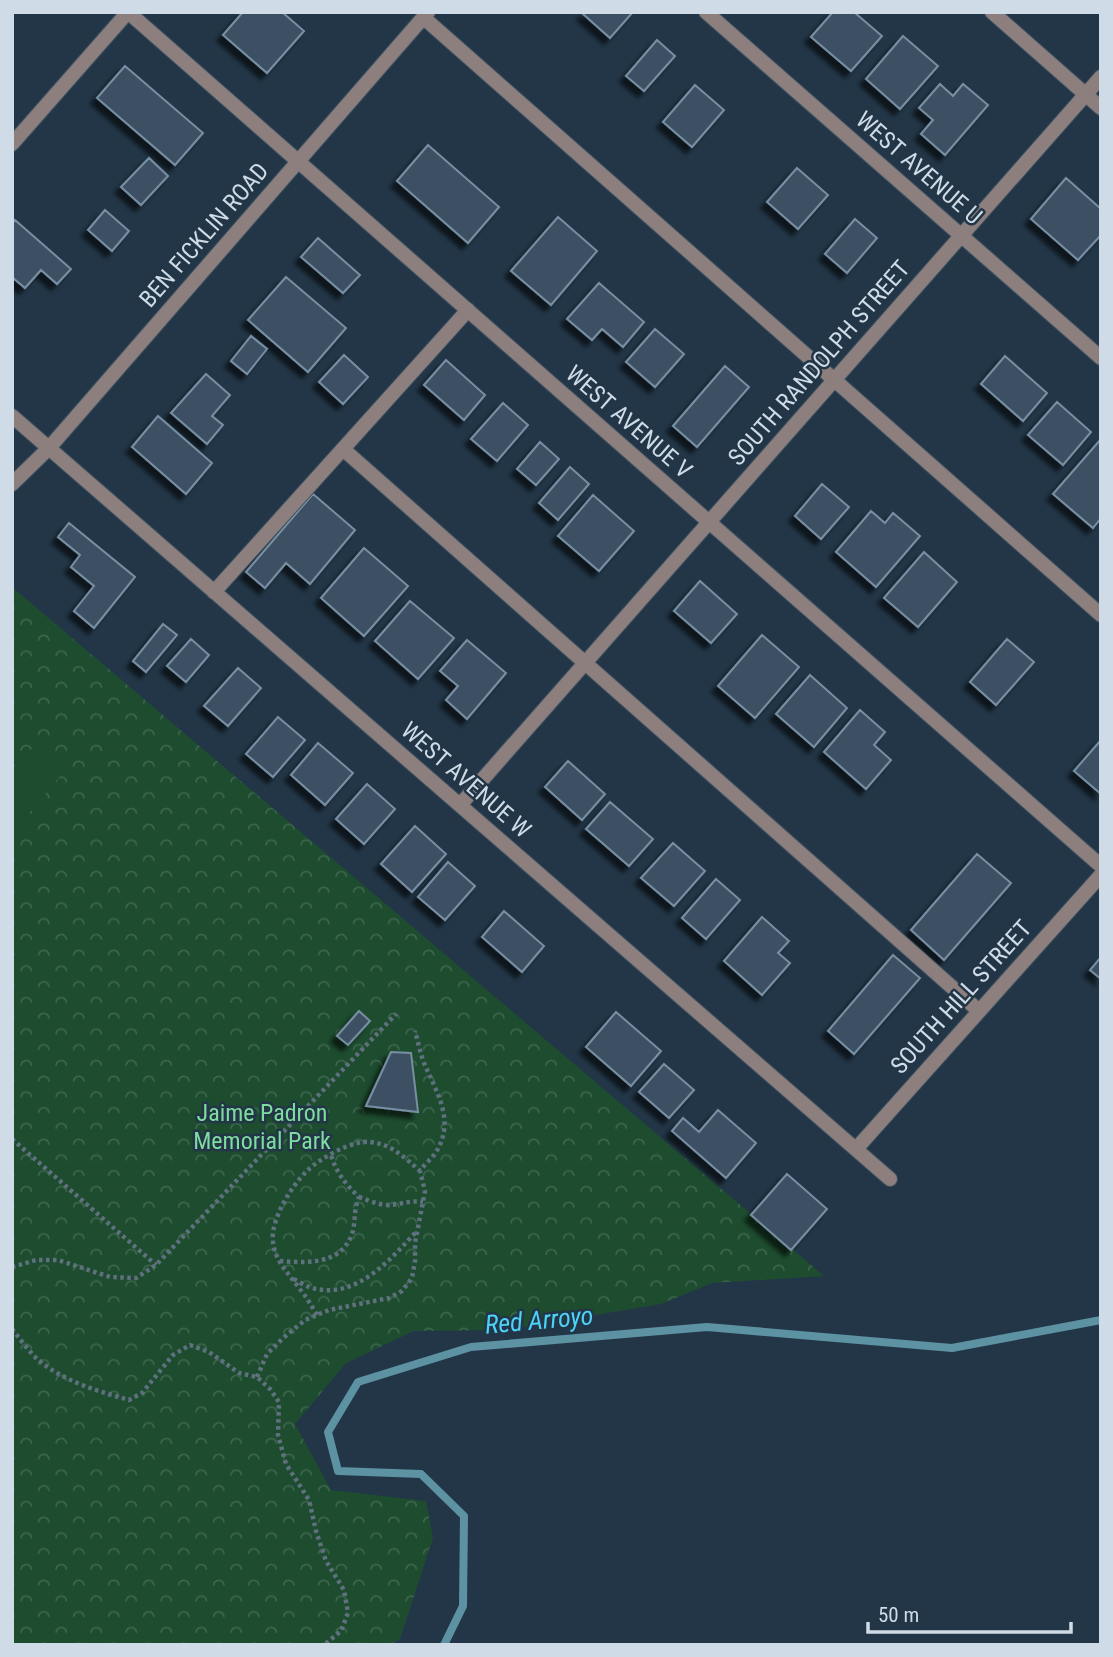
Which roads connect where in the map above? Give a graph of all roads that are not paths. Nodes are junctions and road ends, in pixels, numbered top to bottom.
1 (128, 12) edge
2 (706, 12) edge
3 (992, 12) edge
4 (426, 15) edge
5 (1101, 77) edge
6 (1085, 94) junction
7 (1101, 108) edge
8 (12, 144) edge
9 (298, 161) junction
10 (961, 236) junction
11 (468, 310) junction
12 (1101, 358) edge
13 (834, 379) junction
14 (12, 416) edge
15 (49, 448) junction
16 (343, 449) junction
17 (12, 484) edge
18 (709, 522) junction
19 (214, 592) junction
20 (1101, 615) edge
21 (586, 663) junction
22 (460, 805) junction
23 (1101, 866) edge
24 (1101, 875) edge
25 (979, 1011) junction
26 (856, 1149) junction
27 (890, 1179) dead end

1 - 8 street
1 - 9 street, WEST AVENUE V
2 - 10 street, WEST AVENUE U
3 - 6 street
4 - 9 street, BEN FICKLIN ROAD
4 - 13 street
5 - 6 street, SOUTH RANDOLPH STREET
6 - 7 street
6 - 10 street, SOUTH RANDOLPH STREET
9 - 11 street, WEST AVENUE V
9 - 15 street, BEN FICKLIN ROAD
10 - 12 street, WEST AVENUE U
10 - 13 street, SOUTH RANDOLPH STREET
11 - 16 street
11 - 18 street, WEST AVENUE V
13 - 18 street, SOUTH RANDOLPH STREET
13 - 20 street
14 - 15 street, WEST AVENUE W
15 - 17 street, BEN FICKLIN ROAD
15 - 19 street, WEST AVENUE W
16 - 19 street
16 - 21 street
18 - 21 street, SOUTH RANDOLPH STREET
18 - 23 street, WEST AVENUE V
19 - 22 street, WEST AVENUE W
21 - 22 street, SOUTH RANDOLPH STREET
21 - 25 street
22 - 26 street, WEST AVENUE W
24 - 25 street, SOUTH HILL STREET
25 - 26 street, SOUTH HILL STREET
26 - 27 street, WEST AVENUE W

